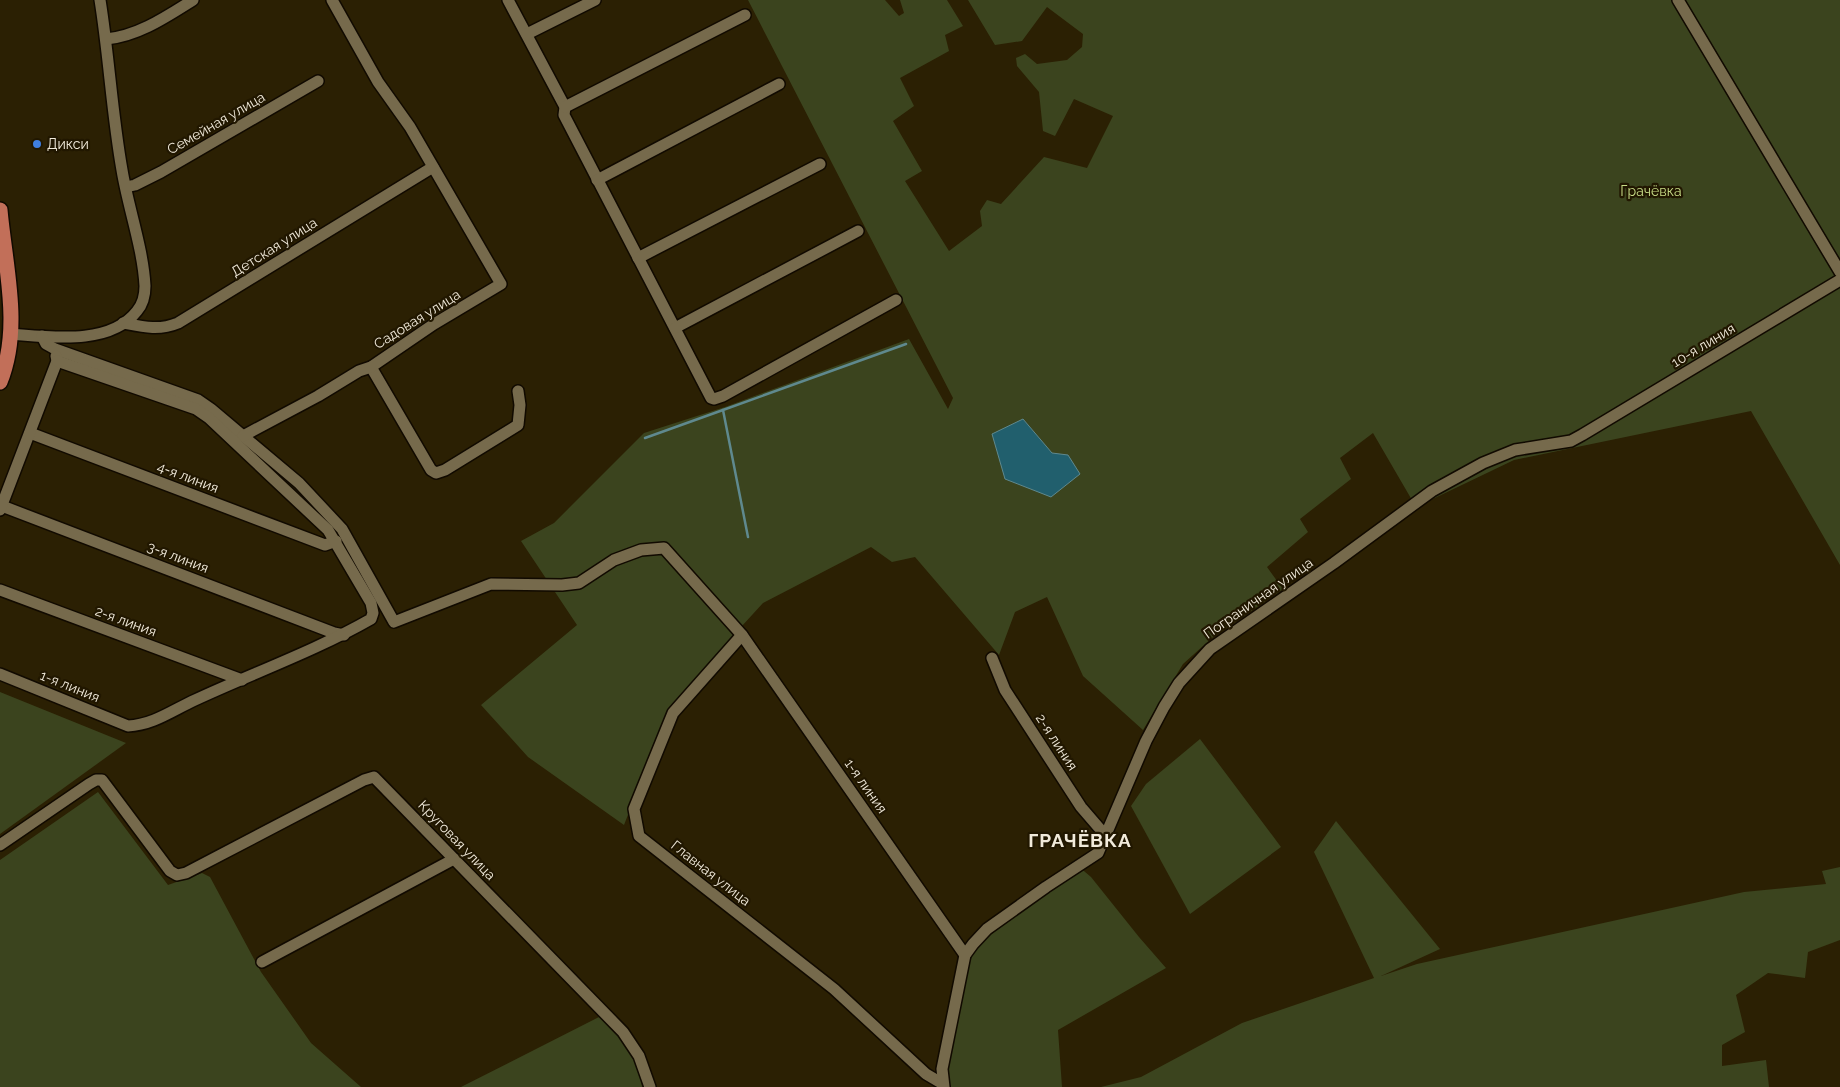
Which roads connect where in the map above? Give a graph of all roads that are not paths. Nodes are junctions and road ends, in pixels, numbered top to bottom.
1 (100, 0) edge
2 (193, 0) edge
3 (332, 0) edge
4 (508, 0) edge
5 (596, 0) edge
6 (1678, 0) edge
7 (745, 15) dead end
8 (527, 34) junction
9 (106, 39) junction
10 (318, 81) dead end
11 (779, 84) dead end
12 (565, 107) junction
13 (820, 164) dead end
14 (433, 166) junction
15 (597, 180) junction
16 (126, 187) junction
17 (0, 210) edge
18 (858, 231) dead end
19 (1, 242) edge
20 (638, 258) junction
21 (1840, 272) edge
22 (1840, 280) edge
23 (896, 300) dead end
24 (123, 323) junction
25 (675, 328) junction
26 (12, 334) junction
27 (42, 336) junction
28 (55, 349) junction
29 (57, 361) junction
30 (371, 367) junction
31 (0, 382) edge
32 (518, 391) dead end
33 (30, 433) junction
34 (1582, 435) joint
35 (244, 436) junction
36 (1, 508) edge
37 (336, 541) junction
38 (0, 590) edge
39 (344, 635) junction
40 (742, 635) junction
41 (992, 658) dead end
42 (0, 674) edge
43 (242, 680) junction
44 (1106, 836) junction
45 (0, 845) edge
46 (454, 859) junction
47 (966, 955) junction
48 (262, 962) dead end
49 (944, 1086) edge
50 (650, 1087) edge

1 - 9 street
2 - 9 street
3 - 14 street, Садовая улица
4 - 8 street
5 - 8 street
6 - 21 street
7 - 12 street
8 - 12 street
9 - 16 street
10 - 16 street, Семейная улица
11 - 15 street
12 - 15 street
13 - 20 street
14 - 24 street, Детская улица
14 - 30 street, Садовая улица
15 - 20 street
16 - 24 street
17 - 19 main road
18 - 25 street
19 - 26 main road
20 - 25 street
22 - 34 street, 10-я линия
23 - 25 street
24 - 27 street
26 - 27 street
26 - 31 main road
27 - 28 street
28 - 29 street
28 - 35 street
29 - 33 street
29 - 37 street
30 - 32 street
30 - 35 street, Садовая улица
33 - 36 street
33 - 37 street, 4-я линия
34 - 44 street, Пограничная улица
35 - 40 street, 1-я линия
36 - 39 street, 3-я линия
37 - 39 street
38 - 43 street, 2-я линия
39 - 43 street
40 - 47 street, 1-я линия
40 - 49 street, Главная улица
41 - 44 street, 2-я линия
42 - 43 street, 1-я линия
44 - 47 street, Пограничная улица
45 - 46 street, Круговая улица
46 - 48 street
46 - 50 street, Круговая улица
47 - 49 street, Пограничная улица

